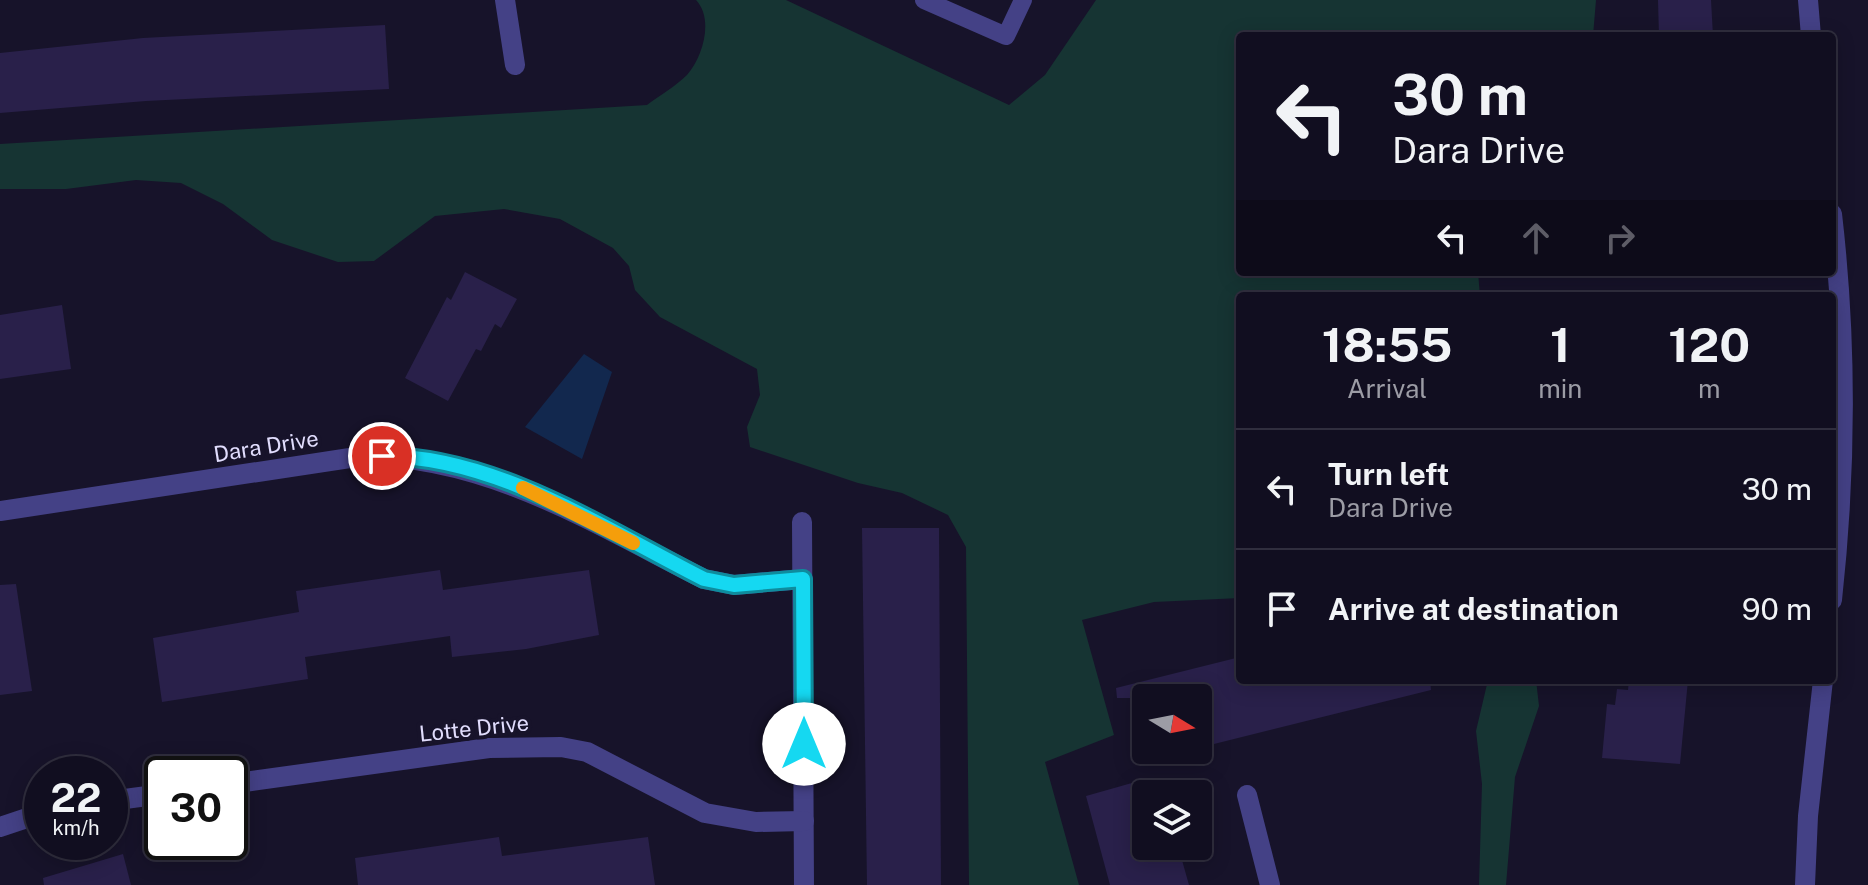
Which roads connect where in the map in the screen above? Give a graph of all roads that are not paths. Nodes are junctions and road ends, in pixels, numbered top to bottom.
1 (505, 0) edge
2 (924, 0) edge
3 (1023, 0) edge
4 (1808, 0) edge
5 (1811, 32) edge
6 (515, 65) dead end
7 (1836, 252) edge
8 (0, 511) edge
9 (802, 522) dead end
10 (1836, 553) edge
11 (803, 579) junction
12 (1823, 684) edge
13 (248, 781) edge
14 (1247, 795) dead end
15 (24, 819) edge
16 (804, 821) junction
17 (0, 827) edge
18 (804, 885) edge
19 (1270, 885) edge
20 (1805, 885) edge

1 - 6 street
2 - 3 lane
4 - 5 street
7 - 10 street
8 - 11 street, Dara Drive
9 - 11 street
11 - 16 street
12 - 20 street
13 - 16 street, Lotte Drive
14 - 19 street
15 - 17 street
16 - 18 street

